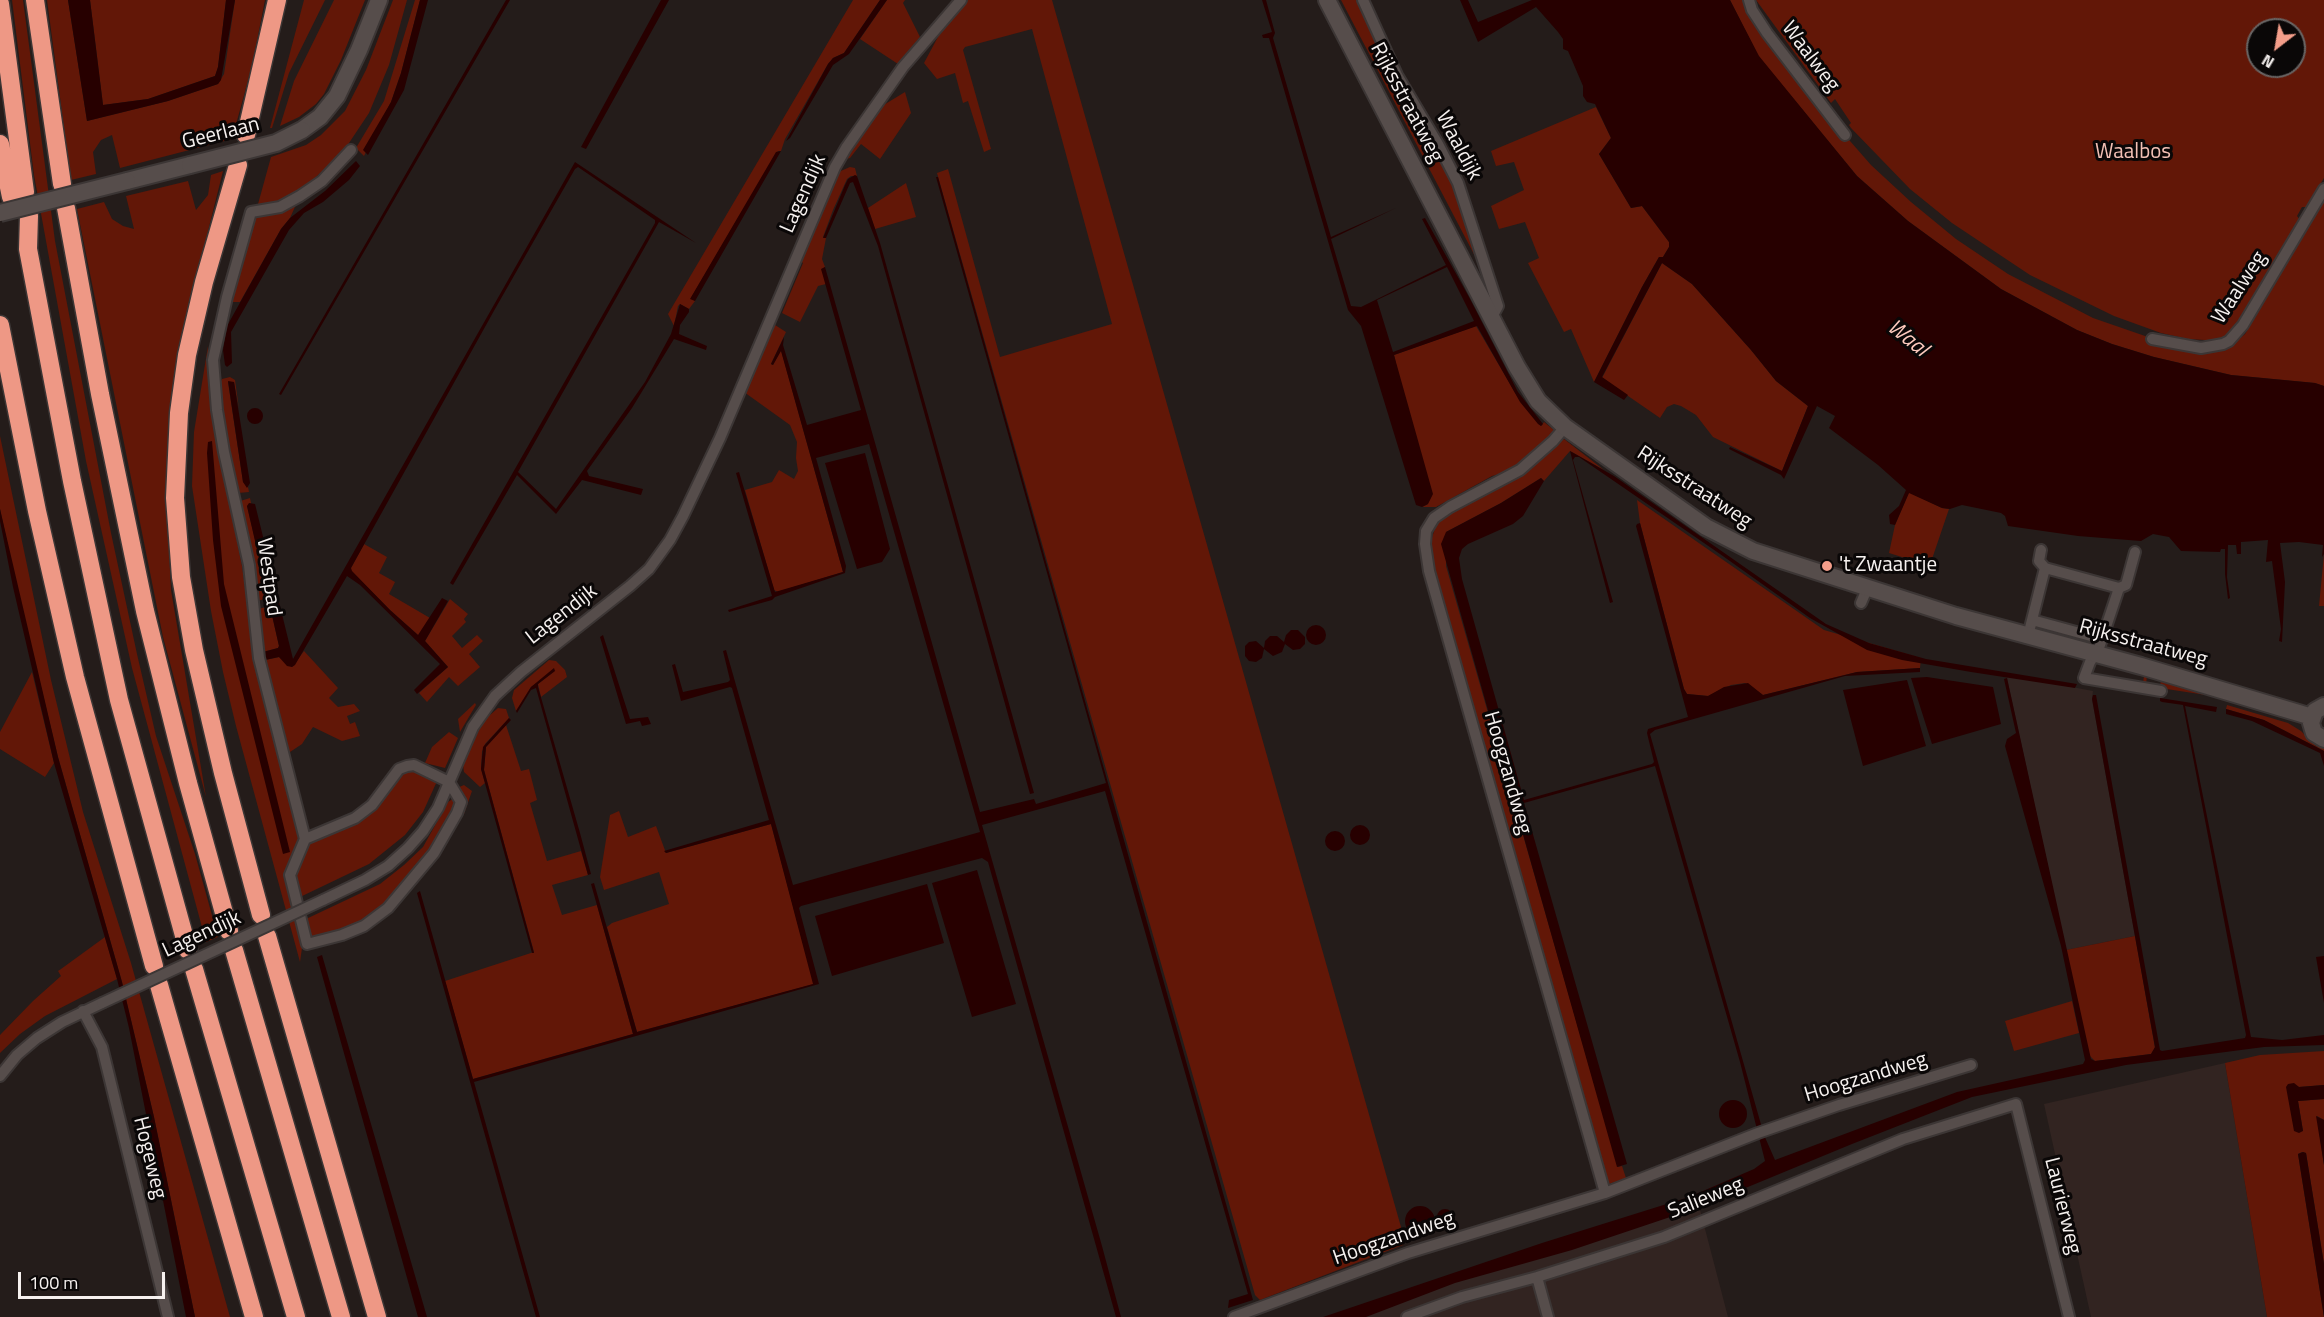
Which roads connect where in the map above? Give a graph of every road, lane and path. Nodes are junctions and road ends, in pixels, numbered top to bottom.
1 (35, 0) edge
2 (379, 0) edge
3 (961, 0) edge
4 (1327, 0) edge
5 (1363, 0) edge
6 (1749, 0) edge
7 (0, 4) edge
8 (278, 4) edge
9 (246, 135) dead end
10 (1845, 135) dead end
11 (0, 144) edge
12 (351, 150) dead end
13 (238, 165) dead end
14 (62, 184) dead end
15 (2324, 189) edge
16 (66, 208) dead end
17 (15, 217) edge
18 (1492, 317) junction
19 (0, 325) edge
20 (2152, 339) dead end
21 (1565, 427) junction
22 (2041, 550) dead end
23 (2135, 552) dead end
24 (2045, 568) junction
25 (2119, 588) junction
26 (2030, 628) junction
27 (2098, 647) junction
28 (2141, 666) junction
29 (2137, 687) junction
30 (2161, 691) dead end
31 (2321, 705) edge
32 (2324, 739) edge
33 (449, 782) junction
34 (305, 839) junction
35 (261, 915) dead end
36 (229, 931) dead end
37 (267, 936) dead end
38 (188, 950) dead end
39 (234, 950) dead end
40 (154, 966) dead end
41 (194, 969) dead end
42 (159, 985) dead end
43 (83, 1011) junction
44 (1971, 1065) dead end
45 (0, 1076) edge
46 (2016, 1104) joint
47 (1605, 1193) junction
48 (1537, 1277) junction
49 (168, 1317) edge
50 (254, 1317) edge
51 (296, 1317) edge
52 (341, 1317) edge
53 (377, 1317) edge
54 (1234, 1317) edge
55 (1407, 1317) edge
56 (1548, 1317) edge
57 (2069, 1317) edge

1 - 14 highway
2 - 17 street, Geerlaan, bridge
3 - 33 street, Lagendijk
4 - 18 street, Rijksstraatweg
5 - 18 street, Waaldijk
6 - 10 street, Waalweg
7 - 11 highway
8 - 9 highway
12 - 34 street, Westpad
13 - 35 highway
15 - 20 street, Waalweg
16 - 36 highway
17 - 38 highway
18 - 21 street, Rijksstraatweg
19 - 40 highway
21 - 26 street, Rijksstraatweg
21 - 47 street, Hoogzandweg
22 - 24 street
23 - 25 street
24 - 25 street
24 - 26 street
25 - 27 street
26 - 27 street, Rijksstraatweg
27 - 28 street, Rijksstraatweg
27 - 29 street, Rijksstraatweg
28 - 29 street
28 - 31 street, Rijksstraatweg
29 - 30 street, Rijksstraatweg
31 - 32 street
33 - 34 street
33 - 34 street
33 - 43 street, Lagendijk, bridge
37 - 53 highway
39 - 52 highway
41 - 51 highway
42 - 50 highway
43 - 45 street, Lagendijk
43 - 49 street, Hogeweg
44 - 47 street, Hoogzandweg
46 - 48 street, Salieweg
46 - 57 street, Laurierweg
47 - 54 street, Hoogzandweg
48 - 55 street, Salieweg
48 - 56 street

